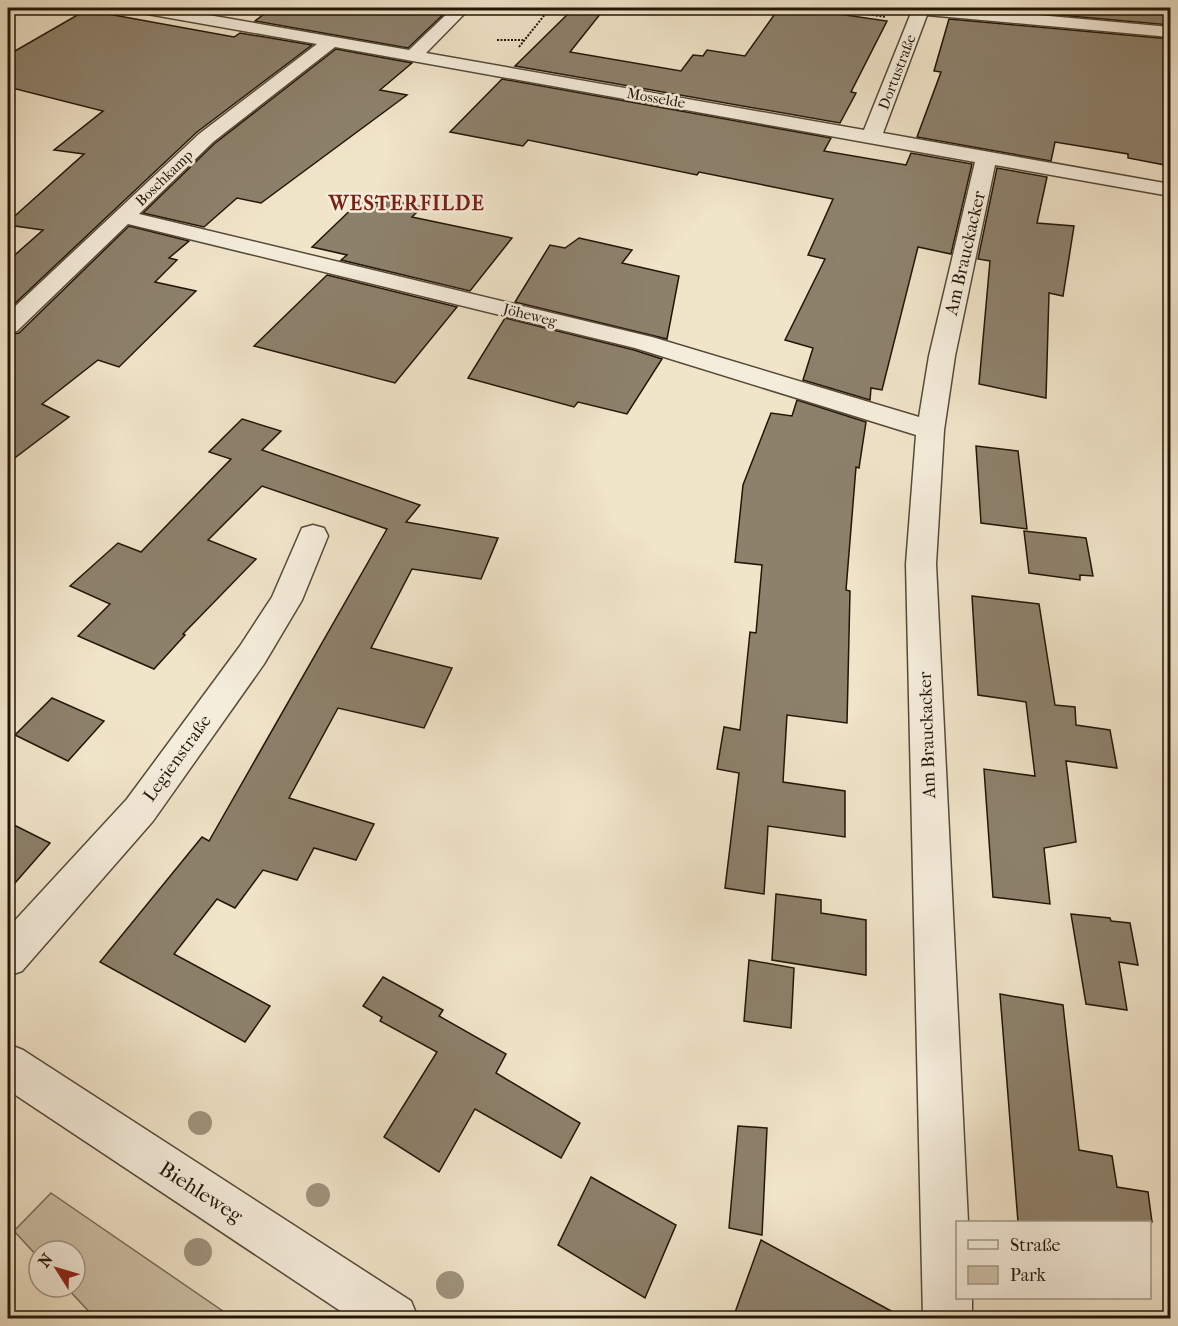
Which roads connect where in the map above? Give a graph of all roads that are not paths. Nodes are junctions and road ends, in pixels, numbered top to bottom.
1 (142, 8) edge
2 (462, 8) edge
3 (921, 8) edge
4 (1170, 33) edge
5 (331, 42) junction
6 (413, 56) junction
7 (873, 136) junction
8 (986, 157) junction
9 (1170, 190) edge
10 (125, 217) junction
11 (8, 327) edge
12 (930, 430) junction
13 (313, 536) dead end
14 (8, 957) edge
15 (8, 1065) edge
16 (394, 1318) edge
17 (948, 1318) edge

1 - 5 street, Mosselde
2 - 6 street
3 - 4 street
3 - 7 street, Dortustraße
5 - 6 street, Mosselde
5 - 10 street, Boschkamp
6 - 7 street, Mosselde
7 - 8 street, Mosselde
8 - 9 street, Mosselde
8 - 12 street, Am Brauckacker
10 - 11 street, Boschkamp
10 - 12 street, Jöheweg
12 - 17 street, Am Brauckacker
13 - 14 street, Legienstraße
15 - 16 street, Biehleweg

